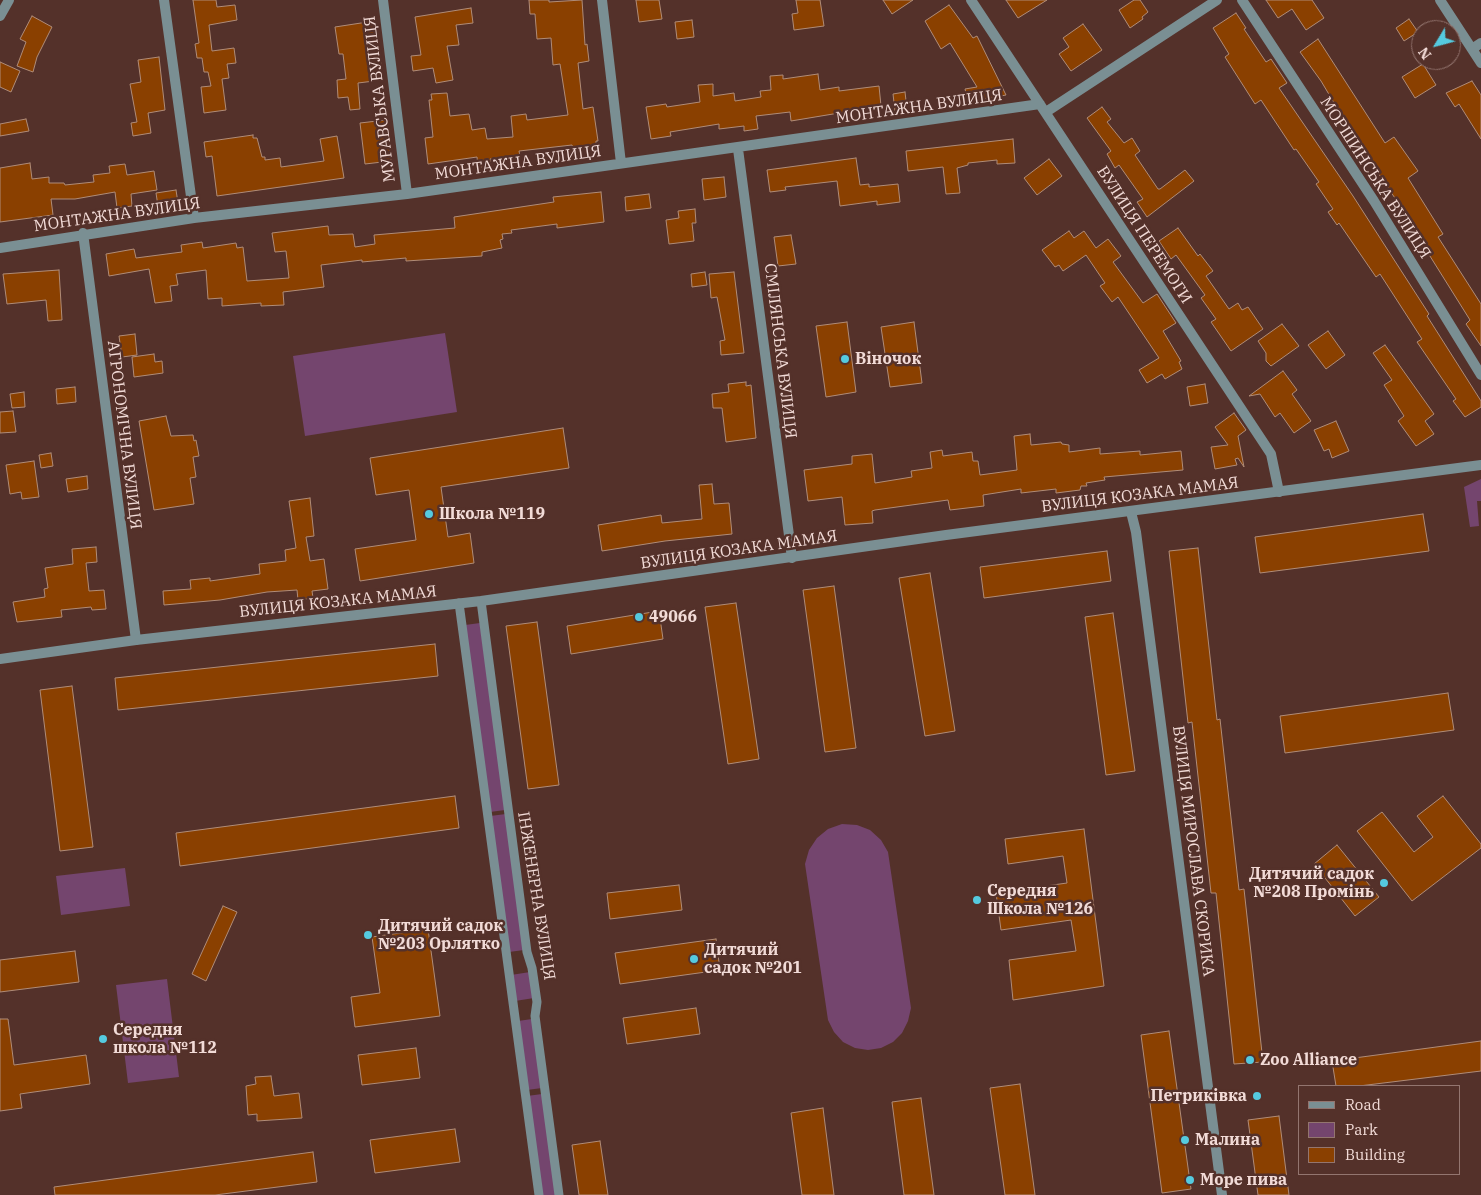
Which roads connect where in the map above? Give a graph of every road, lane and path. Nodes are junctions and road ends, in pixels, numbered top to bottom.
1 (8, 0) edge
2 (164, 0) edge
3 (383, 0) edge
4 (602, 0) edge
5 (970, 0) edge
6 (1216, 0) edge
7 (1242, 0) edge
8 (1440, 0) edge
9 (0, 16) edge
10 (1477, 46) edge
11 (1481, 63) edge
12 (1043, 108) junction
13 (738, 149) junction
14 (621, 163) junction
15 (407, 194) junction
16 (194, 218) junction
17 (83, 233) junction
18 (0, 248) edge
19 (1481, 375) edge
20 (1481, 465) edge
21 (1279, 492) junction
22 (1131, 512) junction
23 (792, 558) junction
24 (481, 601) junction
25 (459, 603) junction
26 (136, 640) junction
27 (0, 659) edge
28 (538, 1195) edge
29 (559, 1195) edge
30 (1222, 1195) edge

1 - 9 street
2 - 16 street
3 - 15 street, МУРАВСЬКА ВУЛИЦЯ
4 - 14 street
5 - 12 street, ВУЛИЦЯ ПЕРЕМОГИ
6 - 12 street
7 - 19 street, МОРШИНСЬКА ВУЛИЦЯ
8 - 10 street
10 - 11 street
12 - 13 street, МОНТАЖНА ВУЛИЦЯ
12 - 21 street, ВУЛИЦЯ ПЕРЕМОГИ
13 - 14 street, МОНТАЖНА ВУЛИЦЯ
13 - 23 street, СМІЛЯНСЬКА ВУЛИЦЯ
14 - 15 street, МОНТАЖНА ВУЛИЦЯ
15 - 16 street, МОНТАЖНА ВУЛИЦЯ
16 - 17 street, МОНТАЖНА ВУЛИЦЯ
17 - 18 street, МОНТАЖНА ВУЛИЦЯ
17 - 26 street, АГРОНОМІЧНА ВУЛИЦЯ
20 - 21 street, ВУЛИЦЯ КОЗАКА МАМАЯ
21 - 22 street, ВУЛИЦЯ КОЗАКА МАМАЯ
22 - 23 street, ВУЛИЦЯ КОЗАКА МАМАЯ
22 - 30 street, ВУЛИЦЯ МИРОСЛАВА СКОРИКА
23 - 24 street, ВУЛИЦЯ КОЗАКА МАМАЯ
24 - 25 street, ВУЛИЦЯ КОЗАКА МАМАЯ
24 - 29 street, ІНЖЕНЕРНА ВУЛИЦЯ
25 - 26 street, ВУЛИЦЯ КОЗАКА МАМАЯ
25 - 28 street
26 - 27 street, ВУЛИЦЯ КОЗАКА МАМАЯ

